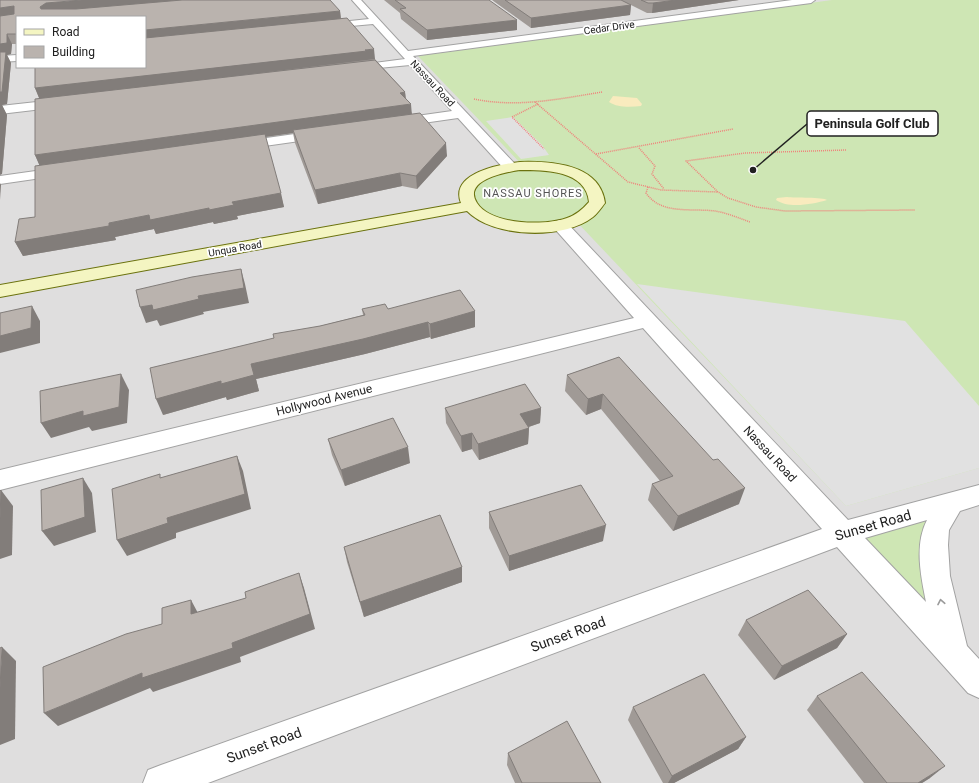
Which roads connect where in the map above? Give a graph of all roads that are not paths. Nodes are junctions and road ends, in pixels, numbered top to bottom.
1 (356, 0) edge
2 (736, 0) edge
3 (812, 0) edge
4 (755, 8) junction
5 (638, 14) dead end
6 (376, 21) junction
7 (652, 21) junction
8 (312, 28) edge
9 (523, 28) dead end
10 (536, 37) junction
11 (16, 58) edge
12 (409, 58) junction
13 (0, 60) edge
14 (341, 70) edge
15 (79, 101) edge
16 (0, 110) edge
17 (461, 114) junction
18 (383, 125) edge
19 (336, 132) edge
20 (227, 148) edge
21 (510, 167) junction
22 (78, 169) edge
23 (0, 180) edge
24 (471, 206) junction
25 (560, 225) junction
26 (0, 291) edge
27 (648, 321) junction
28 (0, 480) edge
29 (979, 495) edge
30 (951, 503) junction
31 (843, 533) junction
32 (953, 654) junction
33 (979, 682) edge
34 (161, 783) edge

1 - 6 street, Nassau Road
2 - 4 street
3 - 4 street, Cedar Drive
4 - 7 street, Cedar Drive
5 - 7 street
6 - 8 street
6 - 12 street, Nassau Road
7 - 10 street, Cedar Drive
9 - 10 street
10 - 12 street, Cedar Drive
11 - 13 street
12 - 14 street, Cedar Drive
12 - 17 street, Nassau Road
15 - 16 street
17 - 18 street
17 - 21 street, Nassau Road
19 - 20 street
21 - 24 street
21 - 25 street
22 - 23 street
24 - 25 street
24 - 26 street, Unqua Road
25 - 27 street, Nassau Road
27 - 28 street, Hollywood Avenue
27 - 31 street, Nassau Road
29 - 30 street, Sunset Road
30 - 31 street, Sunset Road
32 -> 30 street
31 - 32 street, Nassau Road
31 - 34 street, Sunset Road
32 - 33 street, Nassau Road

